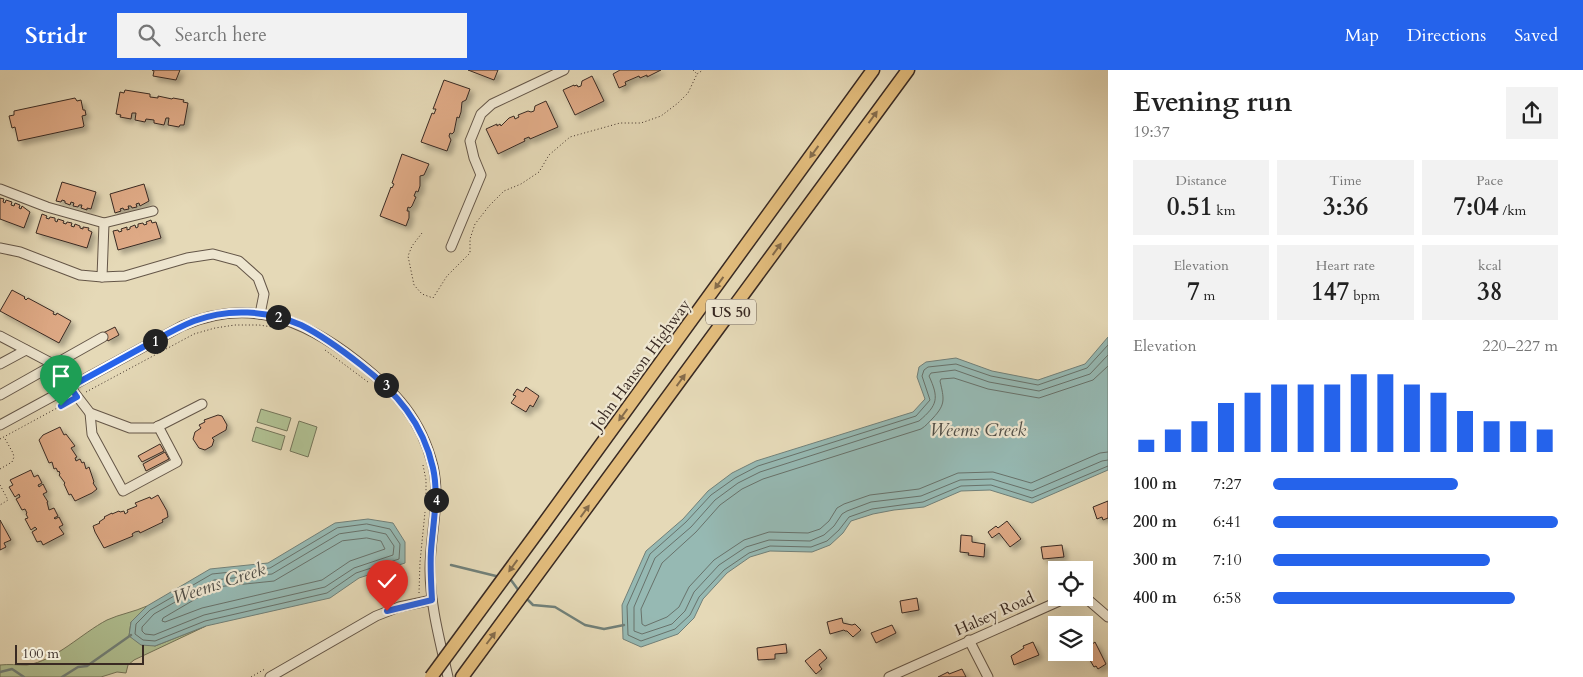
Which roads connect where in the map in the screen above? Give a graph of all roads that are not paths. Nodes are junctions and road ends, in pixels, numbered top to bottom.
1 (564, 70) edge
2 (874, 70) edge
3 (907, 71) edge
4 (0, 190) edge
5 (153, 211) dead end
6 (104, 223) junction
7 (451, 246) dead end
8 (0, 248) edge
9 (102, 276) junction
10 (260, 314) junction
11 (0, 336) edge
12 (103, 337) dead end
13 (26, 350) junction
14 (0, 364) edge
15 (55, 365) junction
16 (70, 387) junction
17 (0, 395) edge
18 (202, 404) dead end
19 (90, 412) junction
20 (0, 425) edge
21 (158, 426) junction
22 (432, 600) junction
23 (1108, 617) edge
24 (969, 640) junction
25 (270, 677) edge
26 (431, 677) edge
27 (448, 677) edge
28 (462, 677) edge
29 (888, 677) edge
30 (988, 677) edge

1 - 7 street
2 -> 26 highway, John Hanson Highway / US 50, bridge
28 -> 3 highway, US 50
4 - 6 street
5 - 6 street
6 - 9 street
8 - 9 street
9 - 10 street
10 - 16 street
10 - 22 street
11 - 13 street
12 - 15 street
13 - 14 street
13 - 15 street
15 - 16 street
15 - 17 street
16 - 19 street
16 - 20 street
18 - 21 street
19 - 21 street
19 - 21 street
22 - 25 street
22 - 27 street
23 - 24 street, Halsey Road
24 - 29 street, Halsey Road
24 - 30 street

